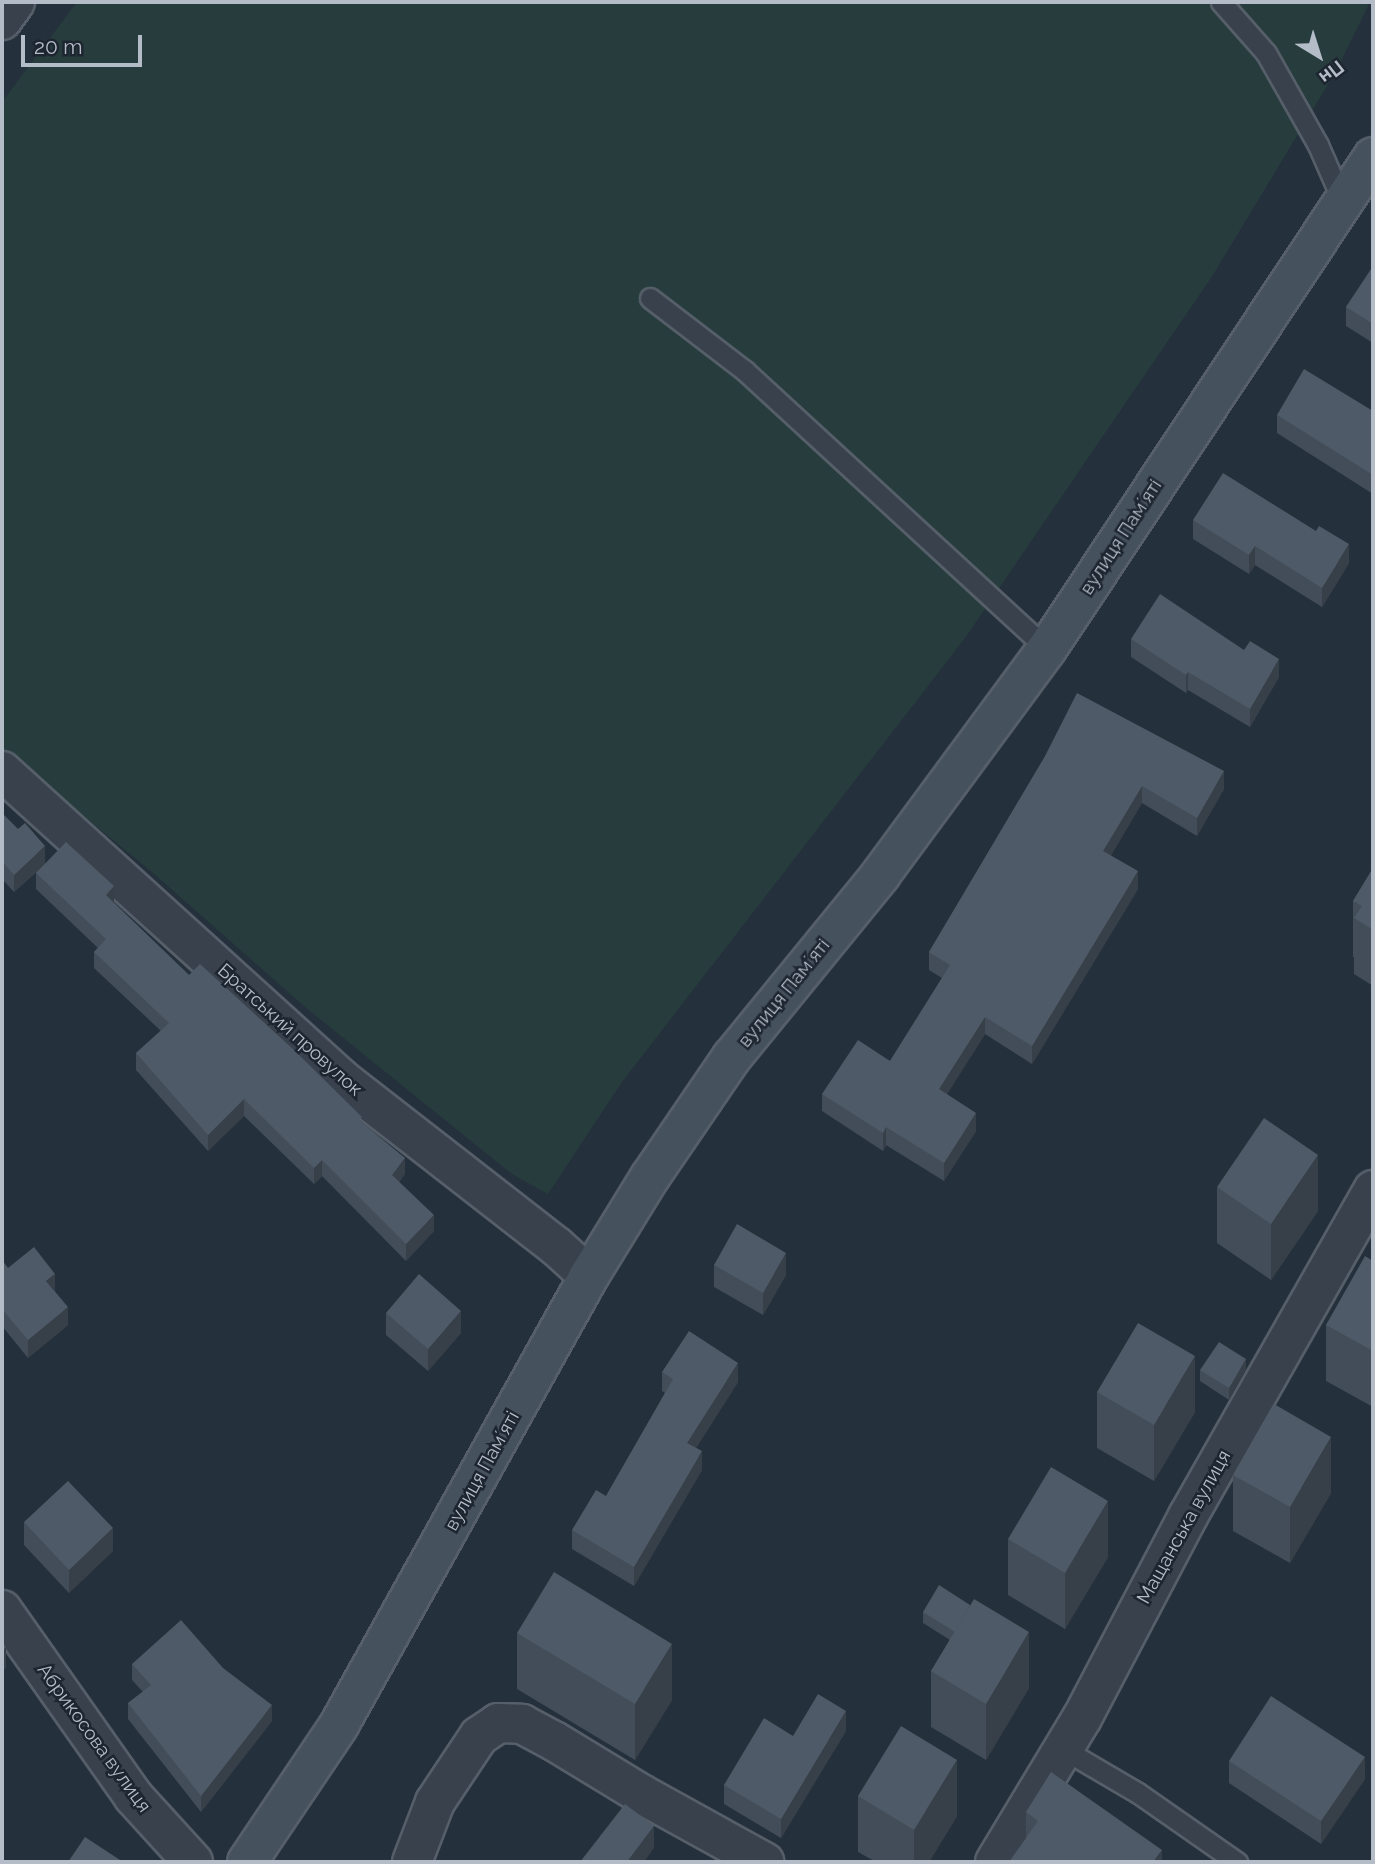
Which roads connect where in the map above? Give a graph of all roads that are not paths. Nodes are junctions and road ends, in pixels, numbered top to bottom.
1 (15, 2) edge
2 (1221, 2) edge
3 (2, 20) edge
4 (1372, 161) edge
5 (1343, 202) junction
6 (650, 298) dead end
7 (1047, 649) junction
8 (2, 771) edge
9 (1373, 1190) edge
10 (589, 1276) junction
11 (2, 1610) edge
12 (1063, 1748) junction
13 (193, 1862) edge
14 (247, 1862) edge
15 (412, 1862) edge
16 (764, 1862) edge
17 (995, 1862) edge
18 (1237, 1862) edge

1 - 3 street
2 - 5 lane
4 - 5 street, вулиця Памʼяті
5 - 7 street, вулиця Памʼяті
6 - 7 lane
7 - 10 street, вулиця Памʼяті
8 - 10 street, Братський провулок
9 - 12 street, Мащанська вулиця
10 - 14 street, вулиця Памʼяті
11 - 13 street, Абрикосова вулиця
12 - 17 street, Мащанська вулиця
12 - 18 lane
15 - 16 street

